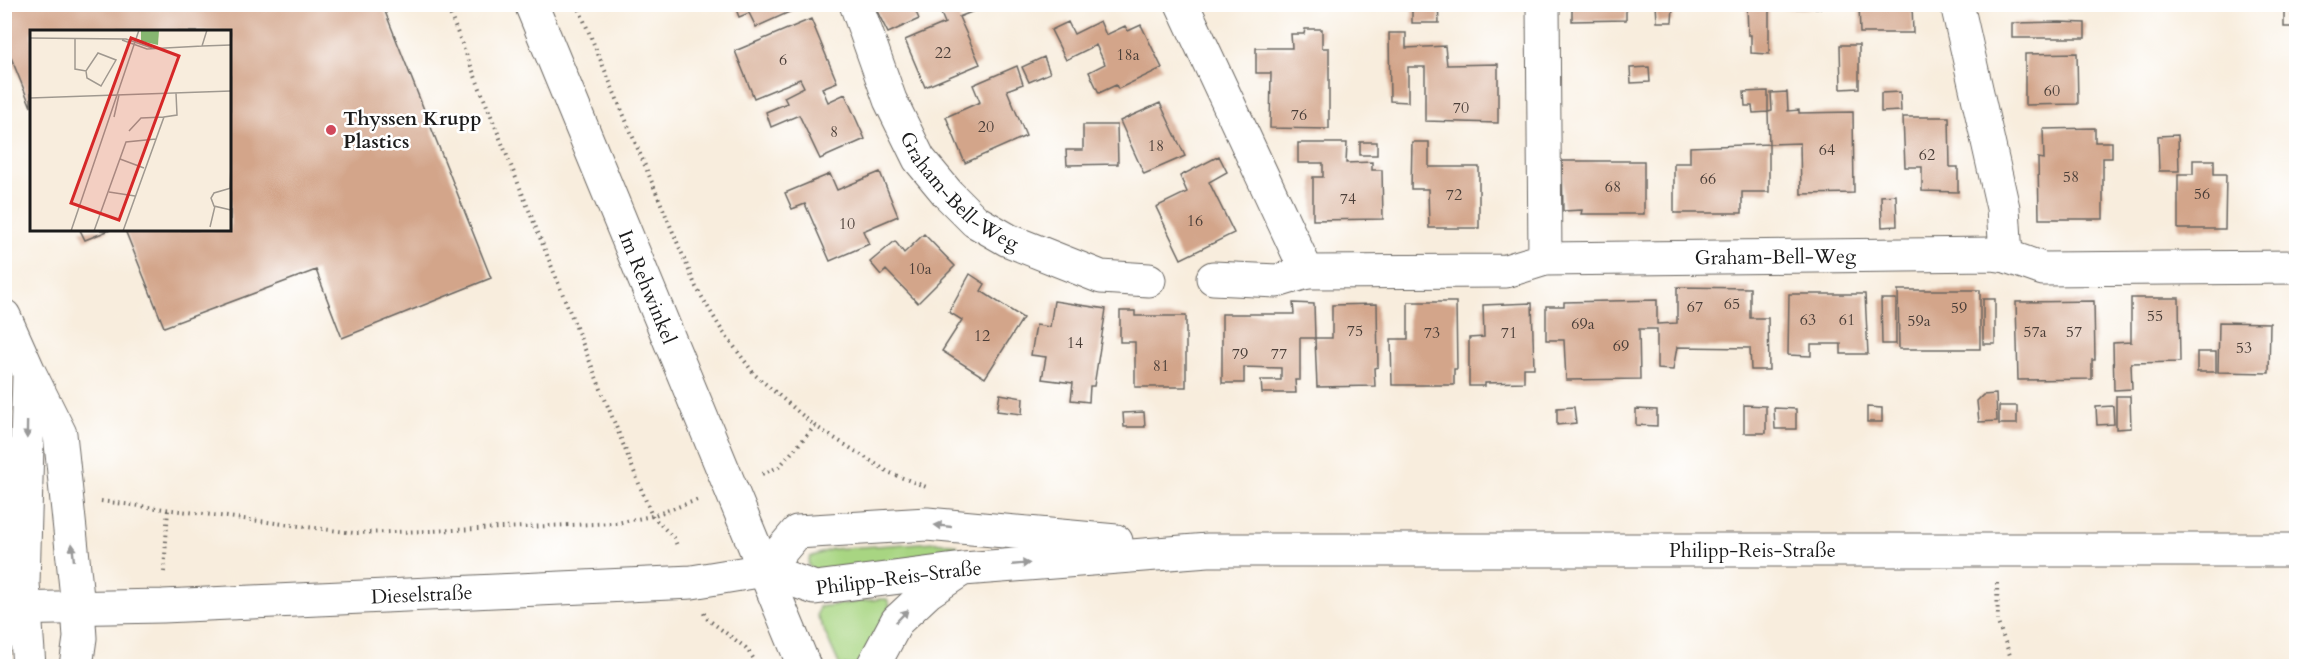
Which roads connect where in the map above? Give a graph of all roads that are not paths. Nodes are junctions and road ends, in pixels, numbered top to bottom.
1 (531, 4) edge
2 (856, 4) edge
3 (1182, 4) edge
4 (1543, 4) edge
5 (1957, 4) edge
6 (2006, 256) junction
7 (1545, 259) junction
8 (2296, 267) edge
9 (1308, 272) junction
10 (1213, 278) dead end
11 (1149, 280) dead end
12 (4, 316) edge
13 (29, 372) junction
14 (1208, 550) junction
15 (2296, 550) edge
16 (963, 569) junction
17 (765, 570) junction
18 (78, 607) junction
19 (15, 609) edge
20 (29, 666) edge
21 (76, 666) edge
22 (804, 666) edge
23 (873, 666) edge

1 - 17 street, Im Rehwinkel
2 - 11 street, Graham-Bell-Weg
3 - 9 street
4 - 7 street
5 - 6 street
6 - 7 street, Graham-Bell-Weg
6 - 8 street, Graham-Bell-Weg
7 - 9 street, Graham-Bell-Weg
9 - 10 street, Graham-Bell-Weg
12 - 13 street
18 -> 13 street
13 -> 19 street
14 - 15 street, Philipp-Reis-Straße
16 -> 14 street, Philipp-Reis-Straße
14 -> 17 street, Philipp-Reis-Straße
16 - 17 street, Philipp-Reis-Straße
23 -> 16 street
17 - 18 street, Dieselstraße
17 - 22 street, Im Rehwinkel
18 - 19 street, Dieselstraße
18 - 21 street
19 - 20 street

